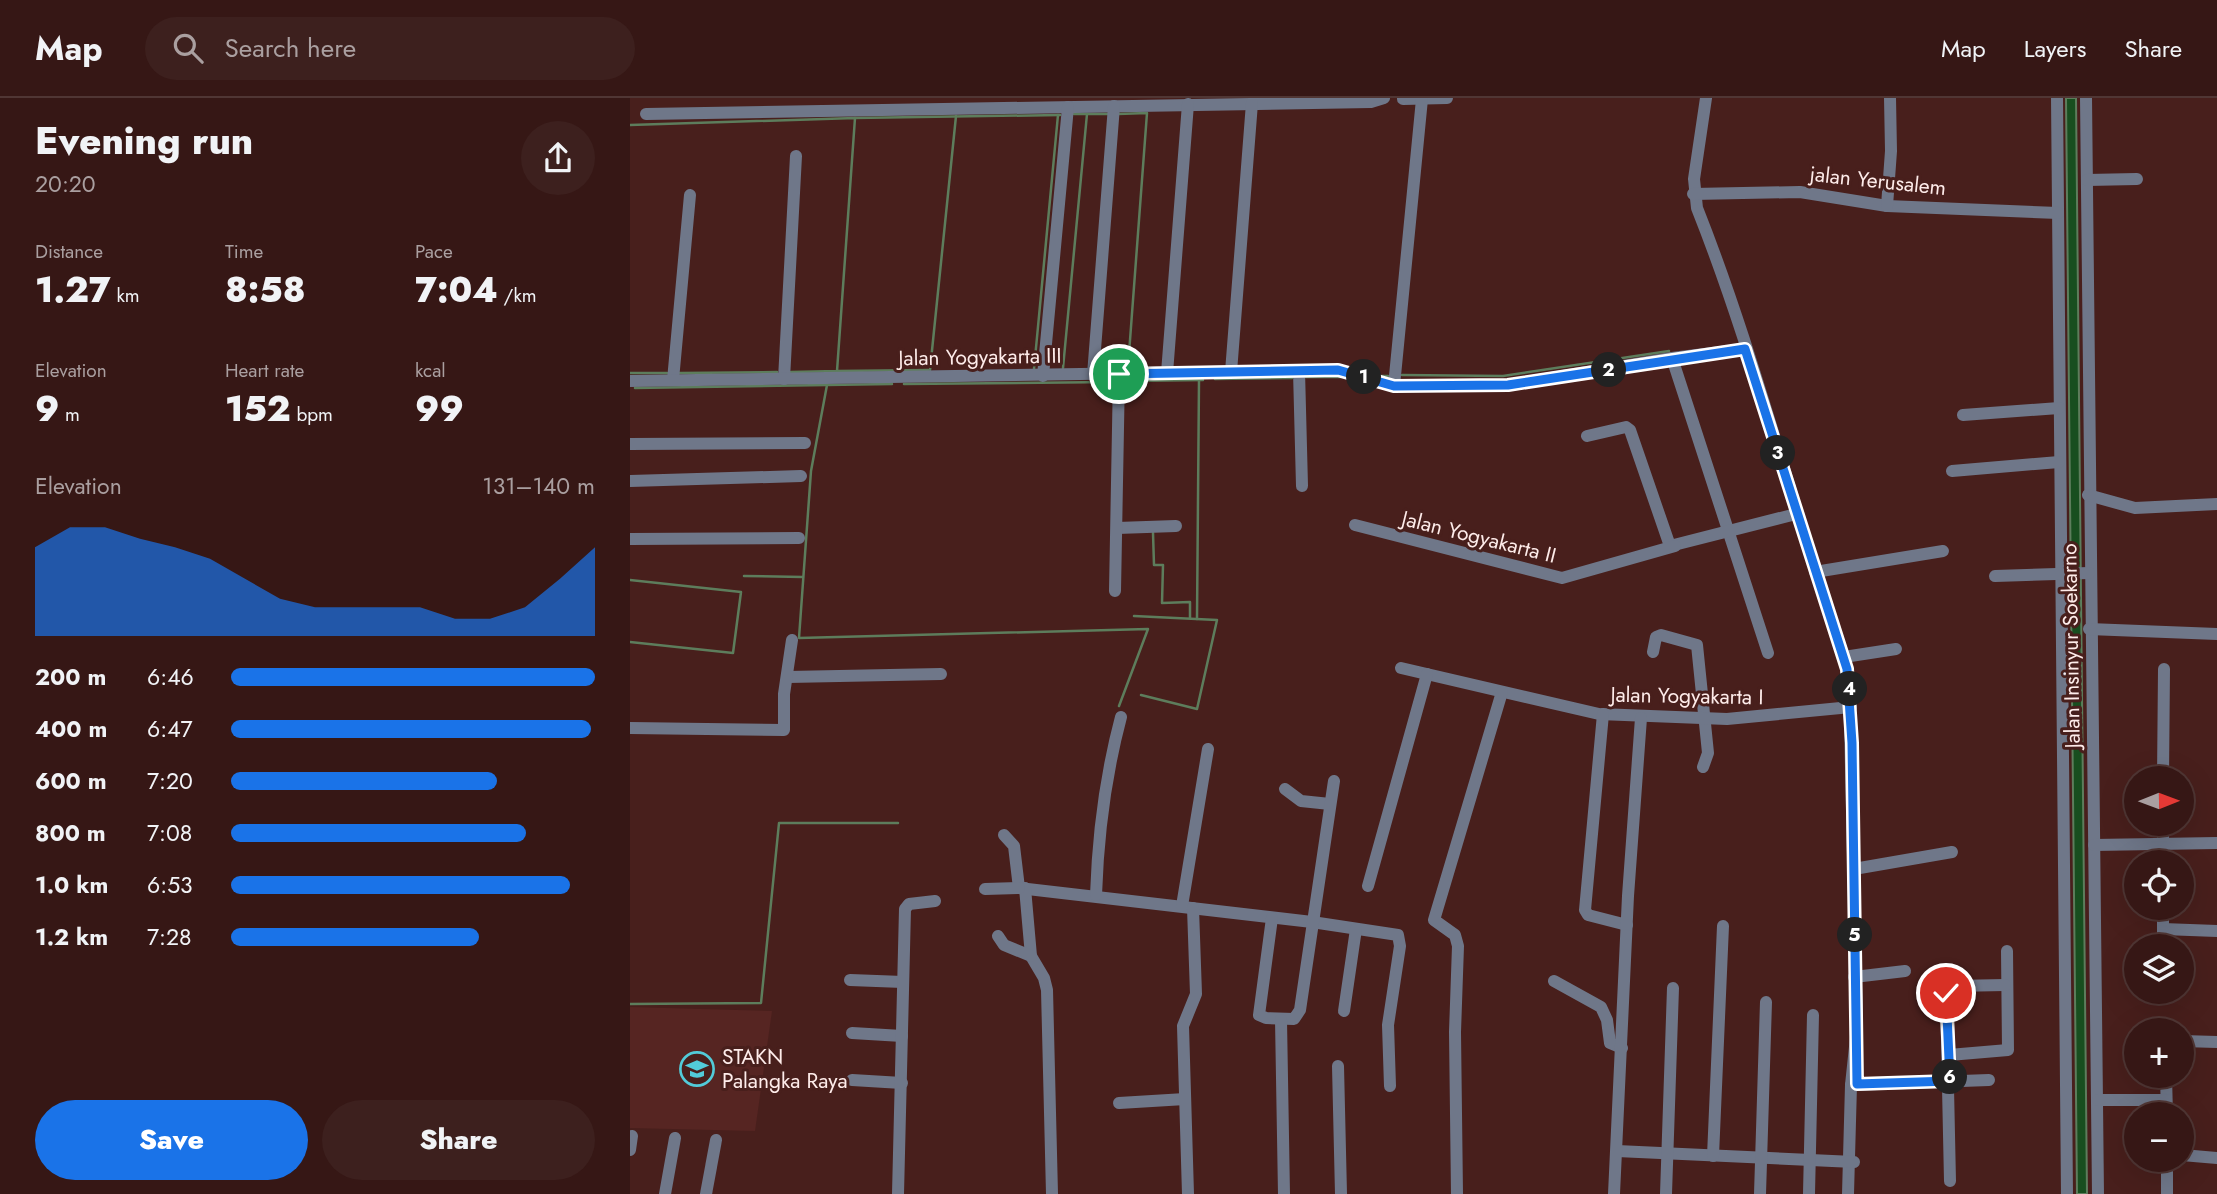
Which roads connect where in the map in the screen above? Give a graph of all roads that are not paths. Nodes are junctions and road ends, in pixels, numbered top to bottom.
1 (1384, 98) edge
2 (1447, 98) edge
3 (1706, 98) edge
4 (1890, 98) edge
5 (2057, 98) edge
6 (2086, 98) edge
7 (1403, 99) edge
8 (1422, 99) edge
9 (1252, 103) junction
10 (807, 104) edge
11 (1188, 104) junction
12 (1114, 106) junction
13 (1068, 107) junction
14 (646, 114) dead end
15 (796, 156) dead end
16 (2137, 179) dead end
17 (2087, 180) junction
18 (1693, 194) junction
19 (690, 195) dead end
20 (1887, 205) junction
21 (2058, 213) junction
22 (1745, 349) junction
23 (1672, 358) junction
24 (1299, 371) junction
25 (1231, 372) junction
26 (1167, 373) junction
27 (1119, 374) junction
28 (1093, 375) junction
29 (1043, 376) junction
30 (784, 379) junction
31 (673, 380) junction
32 (630, 381) edge
33 (1394, 386) junction
34 (2059, 408) junction
35 (1963, 415) dead end
36 (1587, 436) dead end
37 (805, 443) dead end
38 (630, 444) edge
39 (2059, 462) junction
40 (1952, 471) dead end
41 (801, 476) dead end
42 (630, 481) edge
43 (1302, 486) dead end
44 (2088, 495) junction
45 (2217, 504) edge
46 (1796, 514) junction
47 (1355, 525) dead end
48 (1176, 526) dead end
49 (1117, 528) junction
50 (1728, 533) junction
51 (799, 538) dead end
52 (630, 539) edge
53 (1675, 546) junction
54 (1943, 551) dead end
55 (1815, 572) junction
56 (2076, 572) junction
57 (1995, 576) dead end
58 (1115, 591) dead end
59 (2089, 629) junction
60 (2217, 634) edge
61 (792, 640) dead end
62 (1896, 649) dead end
63 (1653, 652) dead end
64 (1768, 653) dead end
65 (1844, 657) junction
66 (1401, 668) dead end
67 (2164, 669) dead end
68 (941, 674) dead end
69 (1427, 674) junction
70 (788, 677) junction
71 (1502, 692) junction
72 (1851, 707) junction
73 (1603, 714) junction
74 (1121, 717) dead end
75 (1642, 718) junction
76 (1706, 719) junction
77 (630, 728) edge
78 (1208, 749) dead end
79 (2163, 766) edge
80 (1703, 767) dead end
81 (1334, 781) dead end
82 (1285, 789) dead end
83 (1330, 804) junction
84 (1004, 835) dead end
85 (2163, 836) edge
86 (2163, 843) junction
87 (2217, 843) edge
88 (2094, 845) junction
89 (2163, 850) edge
90 (1952, 852) dead end
91 (1854, 869) junction
92 (1368, 886) dead end
93 (1022, 888) junction
94 (985, 890) dead end
95 (1096, 895) junction
96 (934, 901) dead end
97 (1187, 907) junction
98 (1272, 918) junction
99 (2163, 920) edge
100 (1312, 922) junction
101 (1627, 925) junction
102 (1723, 926) dead end
103 (1356, 929) junction
104 (2163, 929) junction
105 (2217, 931) edge
106 (2163, 934) edge
107 (998, 936) dead end
108 (2007, 951) dead end
109 (1031, 956) junction
110 (1905, 971) dead end
111 (1854, 977) junction
112 (850, 980) dead end
113 (1554, 981) dead end
114 (903, 982) junction
115 (2005, 985) junction
116 (1673, 988) dead end
117 (1766, 1002) dead end
118 (1344, 1011) dead end
119 (1813, 1016) dead end
120 (1281, 1020) junction
121 (852, 1032) dead end
122 (902, 1036) junction
123 (2194, 1041) edge
124 (2217, 1042) edge
125 (1622, 1048) junction
126 (1949, 1055) junction
127 (1338, 1066) dead end
128 (852, 1080) dead end
129 (1989, 1080) dead end
130 (1950, 1081) junction
131 (902, 1083) junction
132 (1854, 1085) junction
133 (1390, 1086) dead end
134 (2166, 1088) edge
135 (1185, 1099) junction
136 (2098, 1100) junction
137 (2166, 1100) joint
138 (1119, 1103) dead end
139 (632, 1136) dead end
140 (675, 1138) dead end
141 (716, 1140) dead end
142 (630, 1150) edge
143 (1617, 1151) junction
144 (1667, 1154) junction
145 (1713, 1156) junction
146 (2194, 1156) edge
147 (2217, 1157) edge
148 (1760, 1159) junction
149 (1809, 1161) junction
150 (1852, 1161) junction
151 (2167, 1172) edge
152 (1950, 1181) dead end
153 (665, 1194) edge
154 (706, 1194) edge
155 (898, 1194) edge
156 (1052, 1194) edge
157 (1188, 1194) edge
158 (1283, 1194) edge
159 (1341, 1194) edge
160 (1457, 1194) edge
161 (1614, 1194) edge
162 (1666, 1194) edge
163 (1760, 1194) edge
164 (1809, 1194) edge
165 (1847, 1194) edge
166 (1854, 1194) edge
167 (2067, 1194) edge
168 (2098, 1194) edge
169 (2168, 1194) edge

1 - 9 street
2 - 8 street
3 - 18 street
4 - 20 street
5 - 21 street, Jalan Insinyur Soekarno
6 - 17 street, Jalan Insinyur Soekarno
7 - 8 street
8 - 33 street
9 - 11 street
9 - 25 street
10 - 13 street
10 - 14 street
11 - 12 street
11 - 26 street
12 - 13 street
12 - 28 street
13 - 29 street
15 - 30 street
16 - 17 street
17 - 44 street, Jalan Insinyur Soekarno
18 - 20 street, jalan Yerusalem
18 - 22 street
19 - 31 street
20 - 21 street, jalan Yerusalem
21 - 34 street, Jalan Insinyur Soekarno
22 - 23 street, Jalan Yogyakarta III
22 - 46 street
23 - 33 street, Jalan Yogyakarta III
23 - 50 street
24 - 25 street, Jalan Yogyakarta III
24 - 33 street, Jalan Yogyakarta III
24 - 43 street
25 - 26 street, Jalan Yogyakarta III
26 - 27 street, Jalan Yogyakarta III
27 - 28 street, Jalan Yogyakarta III
27 - 49 street
28 - 29 street, Jalan Yogyakarta III
29 - 30 street, Jalan Yogyakarta III
30 - 31 street, Jalan Yogyakarta III
31 - 32 street, Jalan Yogyakarta III
34 - 35 street
34 - 39 street, Jalan Insinyur Soekarno
36 - 53 street
37 - 38 street
39 - 40 street
39 - 56 street, Jalan Insinyur Soekarno
41 - 42 street
44 - 45 street
44 - 56 street, Jalan Insinyur Soekarno
46 - 50 street, Jalan Yogyakarta II
46 - 55 street
47 - 53 street, Jalan Yogyakarta II
48 - 49 street
49 - 58 street
50 - 53 street, Jalan Yogyakarta II
50 - 64 street
51 - 52 street
54 - 55 street
55 - 65 street
56 - 57 street
56 - 59 street, Jalan Insinyur Soekarno
56 - 167 street, Jalan Insinyur Soekarno
59 - 60 street
59 - 88 street, Jalan Insinyur Soekarno
61 - 70 street
62 - 65 street
63 - 76 street
65 - 72 street
66 - 69 street, Jalan Yogyakarta I
67 - 79 street
68 - 70 street
69 - 71 street, Jalan Yogyakarta I
69 - 92 street
70 - 77 street
71 - 73 street, Jalan Yogyakarta I
71 - 160 street
72 - 76 street, Jalan Yogyakarta I
72 - 91 street
73 - 75 street, Jalan Yogyakarta I
73 - 101 street
74 - 95 street
75 - 76 street, Jalan Yogyakarta I
75 - 101 street
76 - 80 street
78 - 97 street
81 - 83 street
82 - 83 street
83 - 100 street
84 - 93 street
85 - 86 street
86 - 87 street
86 - 88 street
86 - 89 street
88 - 136 street, Jalan Insinyur Soekarno
90 - 91 street
91 - 111 street
93 - 94 street
93 - 95 street
93 - 109 street
95 - 97 street
96 - 114 street
97 - 98 street
97 - 135 street
98 - 100 street
98 - 120 street
99 - 104 street
100 - 103 street
100 - 120 street
101 - 125 street
102 - 145 street
103 - 118 street
103 - 133 street
104 - 105 street
104 - 106 street
107 - 109 street
108 - 115 street
109 - 156 street
110 - 111 street
111 - 132 street
112 - 114 street
113 - 125 street
114 - 122 street
115 - 126 street
115 - 126 street
116 - 144 street
117 - 148 street
119 - 149 street
120 - 158 street
121 - 122 street
122 - 131 street
123 - 124 street
125 - 143 street
126 - 130 street
127 - 159 street
128 - 131 street
129 - 130 street
130 - 132 street
130 - 152 street
131 - 155 street
132 - 150 street
134 - 137 street
135 - 138 street
135 - 157 street
136 - 137 street
136 - 168 street, Jalan Insinyur Soekarno
139 - 142 street
140 - 153 street
141 - 154 street
143 - 144 street
143 - 161 street
144 - 145 street
144 - 162 street
145 - 148 street
146 - 147 street
148 - 149 street
148 - 163 street
149 - 150 street
149 - 164 street
150 - 165 street
150 - 166 street
151 - 169 street

